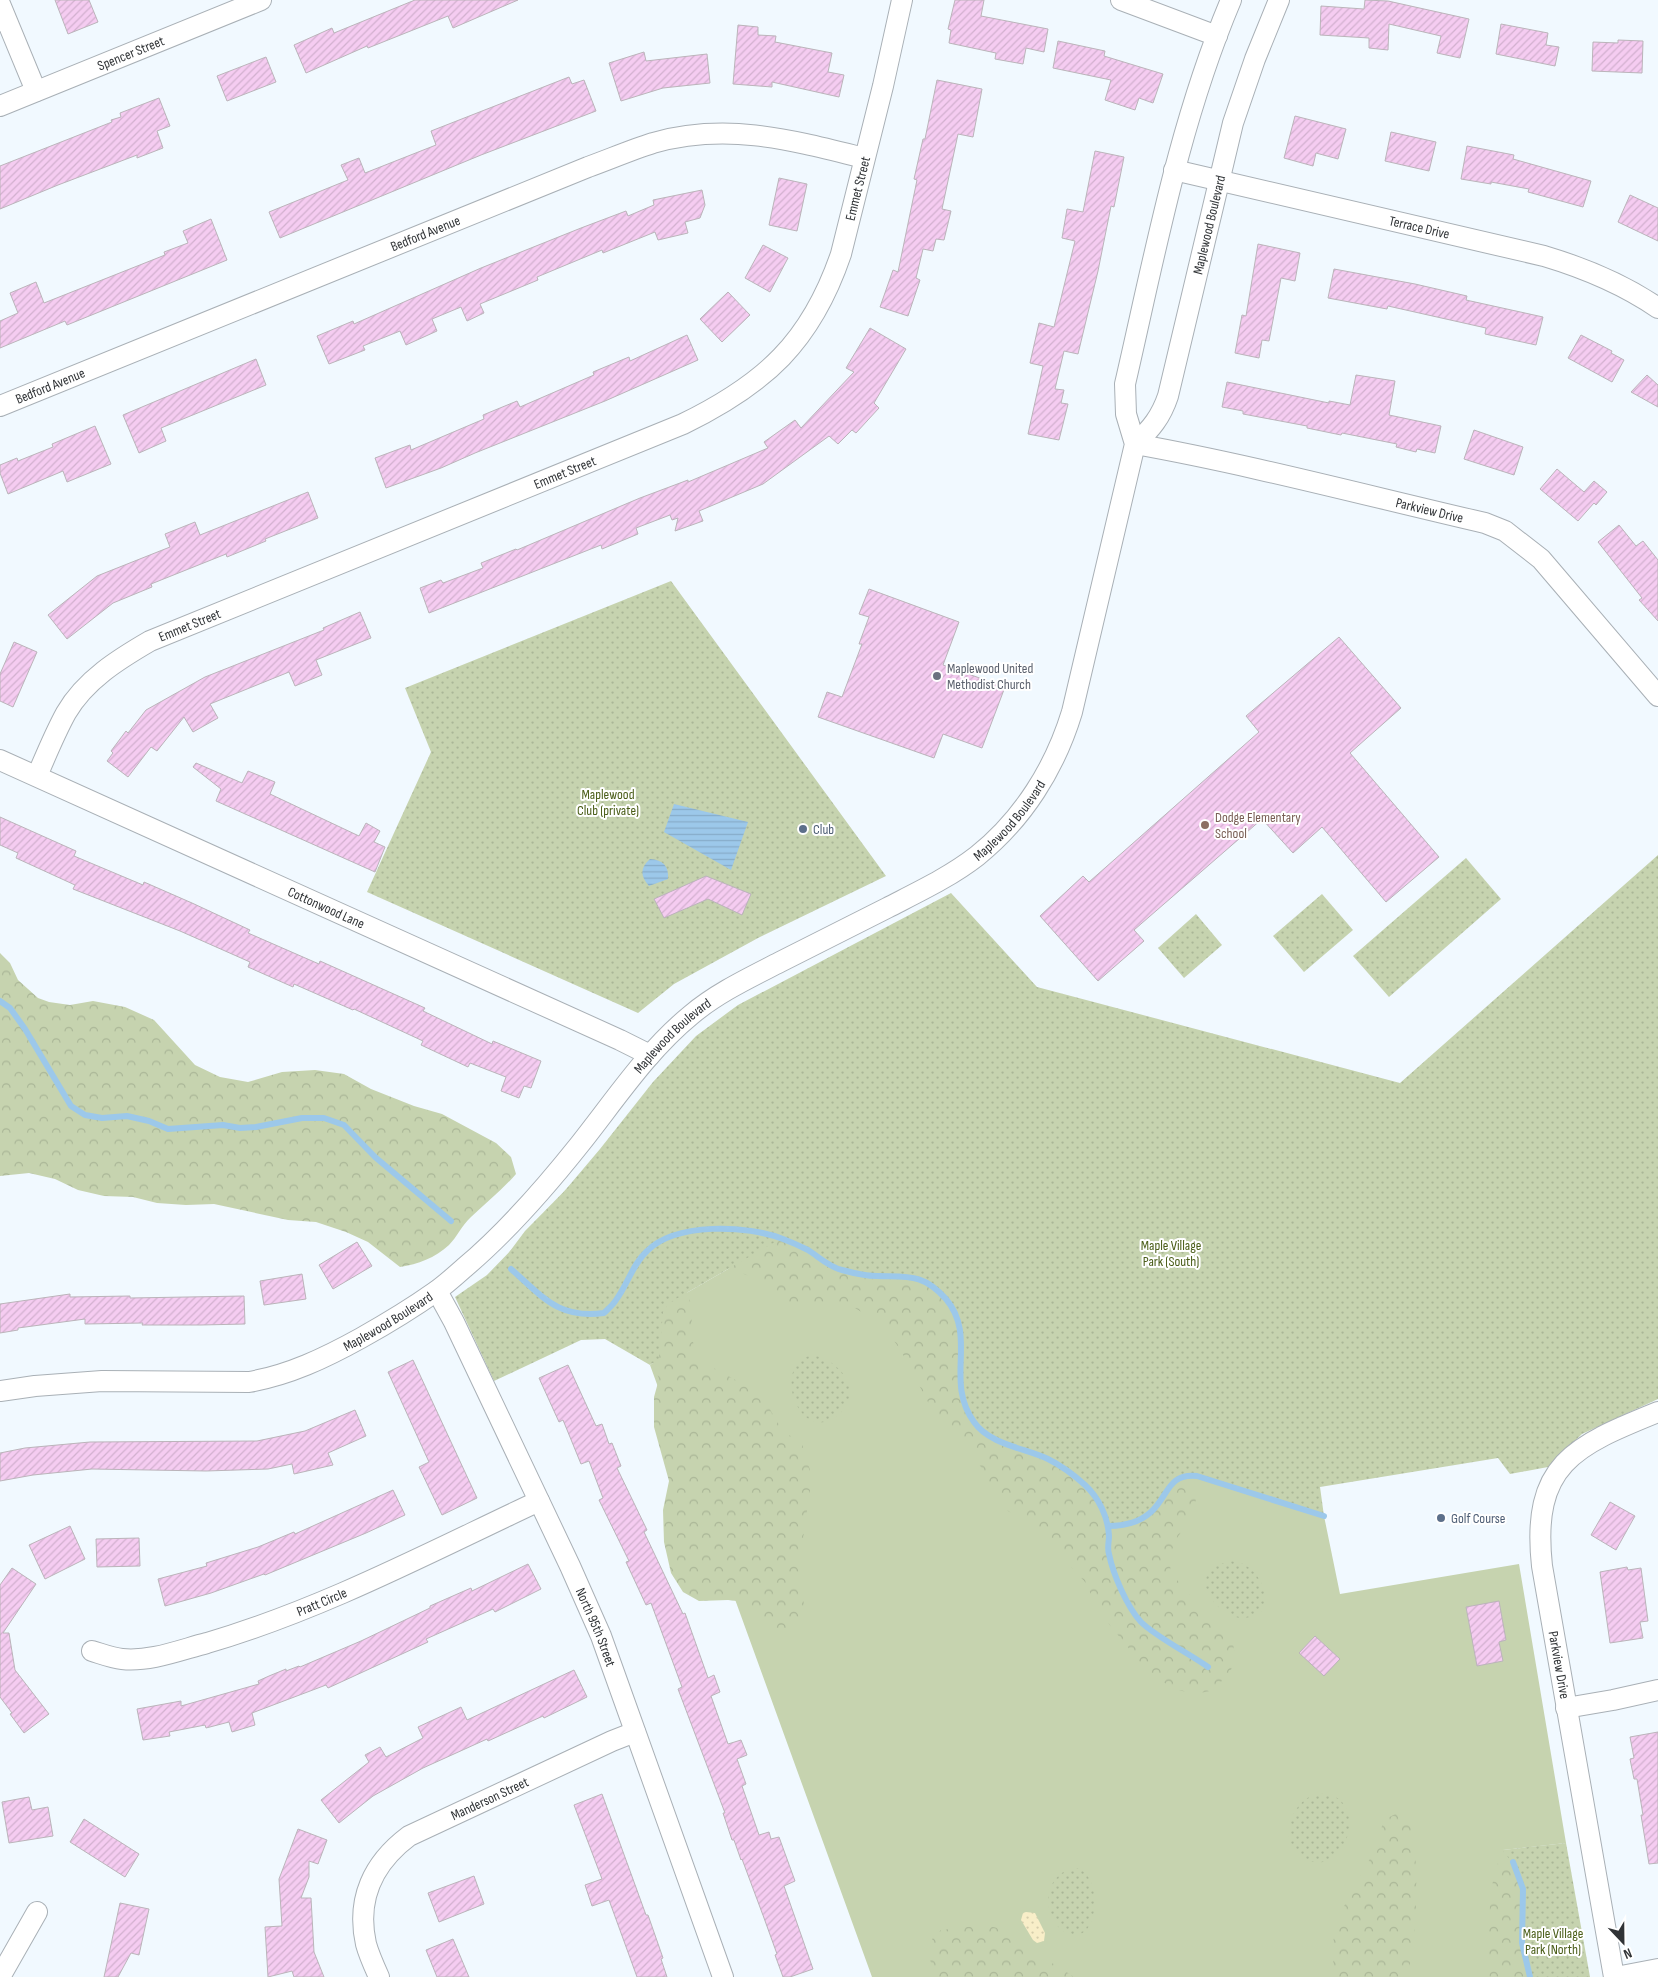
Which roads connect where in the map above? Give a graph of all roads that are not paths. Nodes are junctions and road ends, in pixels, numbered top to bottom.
1 (262, 0) edge
2 (902, 0) edge
3 (1120, 0) edge
4 (1231, 0) edge
5 (1279, 0) edge
6 (0, 4) edge
7 (1217, 36) junction
8 (36, 91) junction
9 (0, 106) edge
10 (864, 158) junction
11 (1174, 170) junction
12 (1218, 181) junction
13 (1658, 308) edge
14 (0, 406) edge
15 (1135, 444) junction
16 (1658, 696) edge
17 (0, 760) edge
18 (37, 776) junction
19 (650, 1055) junction
20 (437, 1291) junction
21 (0, 1392) edge
22 (1658, 1412) edge
23 (539, 1501) junction
24 (92, 1651) dead end
25 (1658, 1690) edge
26 (1566, 1708) junction
27 (635, 1732) junction
28 (37, 1912) dead end
29 (1658, 1969) edge
30 (0, 1977) edge
31 (379, 1977) edge
32 (723, 1977) edge
33 (1615, 1977) edge

1 - 8 street, Spencer Street
2 - 10 street, Emmet Street
3 - 7 street
4 - 7 street, Maplewood Boulevard
5 - 12 street, Maplewood Boulevard
6 - 8 street
7 - 11 street, Maplewood Boulevard
8 - 9 street, Spencer Street
10 - 14 street, Bedford Avenue
10 - 18 street, Emmet Street
11 - 12 street, Terrace Drive
11 - 15 street, Maplewood Boulevard
12 - 13 street, Terrace Drive
12 - 15 street, Maplewood Boulevard
15 - 16 street, Parkview Drive
15 - 19 street, Maplewood Boulevard
17 - 18 street, Cottonwood Lane
18 - 19 street, Cottonwood Lane
19 - 20 street, Maplewood Boulevard
20 - 21 street, Maplewood Boulevard
20 - 23 street, North 95th Street
22 - 26 street, Parkview Drive
23 - 24 street, Pratt Circle
23 - 27 street, North 95th Street
25 - 26 street
26 - 33 street, Parkview Drive
27 - 31 street, Manderson Street
27 - 32 street, North 95th Street
28 - 30 street
29 - 33 street

